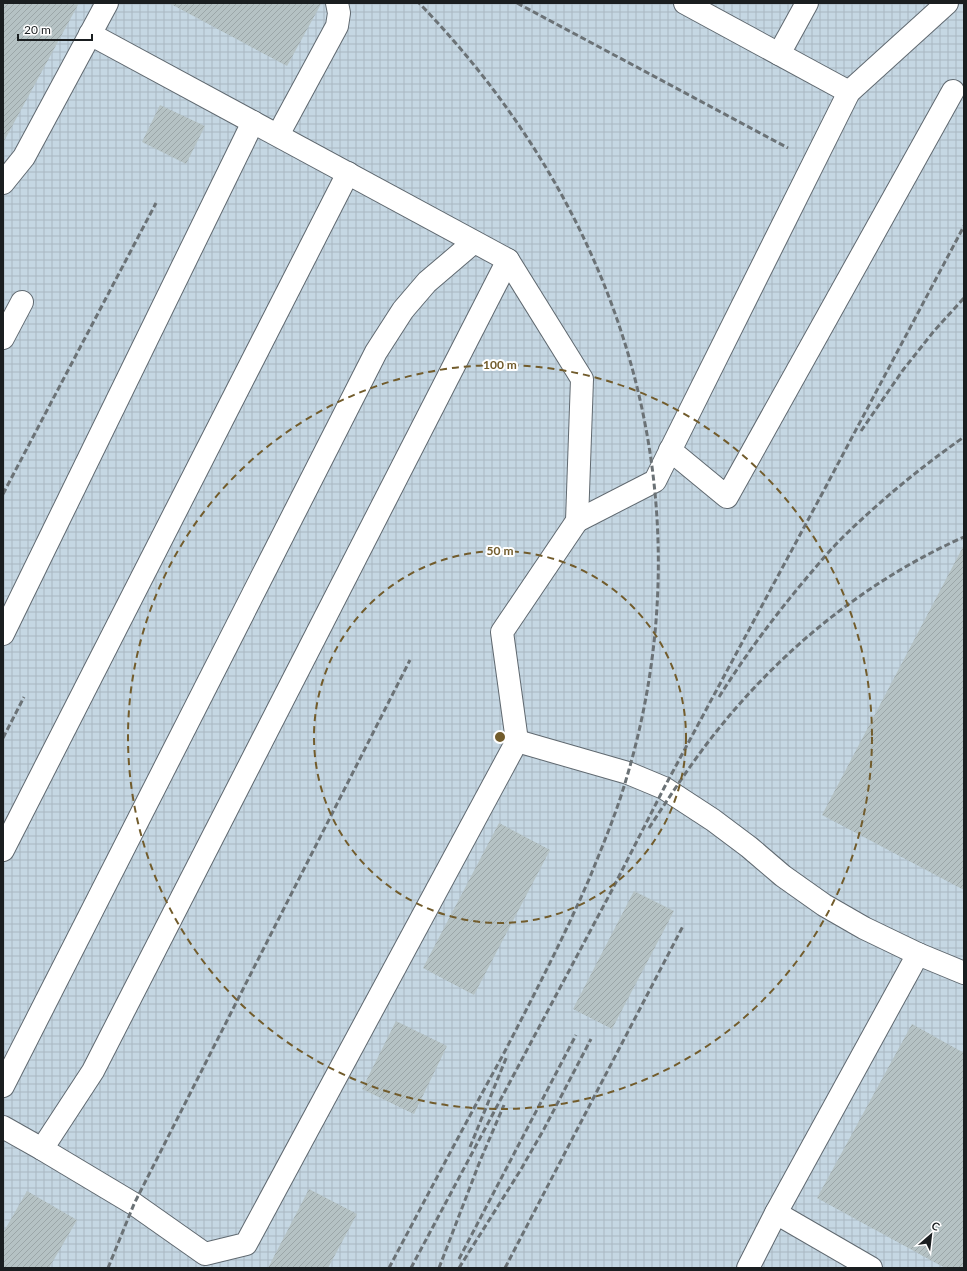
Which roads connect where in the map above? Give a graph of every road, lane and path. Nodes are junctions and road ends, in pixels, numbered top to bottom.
1 (107, 3) edge
2 (337, 3) edge
3 (685, 3) edge
4 (807, 3) edge
5 (947, 3) edge
6 (90, 34) junction
7 (779, 54) junction
8 (954, 91) dead end
9 (849, 92) junction
10 (253, 122) junction
11 (278, 135) junction
12 (348, 173) junction
13 (3, 183) edge
14 (474, 242) junction
15 (508, 260) junction
16 (22, 302) dead end
17 (3, 338) edge
18 (670, 450) junction
19 (577, 521) junction
20 (3, 634) edge
21 (517, 741) junction
22 (3, 850) edge
23 (918, 954) junction
24 (964, 974) edge
25 (3, 1086) edge
26 (3, 1127) edge
27 (42, 1149) junction
28 (776, 1213) junction
29 (205, 1261) edge
30 (748, 1268) edge
31 (871, 1268) edge

1 - 6 lane
2 - 11 lane
3 - 7 lane
4 - 7 lane
5 - 9 lane
6 - 10 lane
6 - 13 lane
7 - 9 lane
8 - 18 lane
9 - 18 lane
10 - 11 lane
10 - 20 lane
11 - 12 lane
12 - 14 lane
12 - 22 lane
14 - 15 lane
14 - 25 lane
15 - 19 lane
15 - 27 lane
16 - 17 lane
18 - 19 lane
19 - 21 lane
21 - 23 lane
21 - 29 lane
23 - 24 lane
23 - 28 lane
26 - 27 lane
27 - 29 lane
28 - 30 lane
28 - 31 lane

